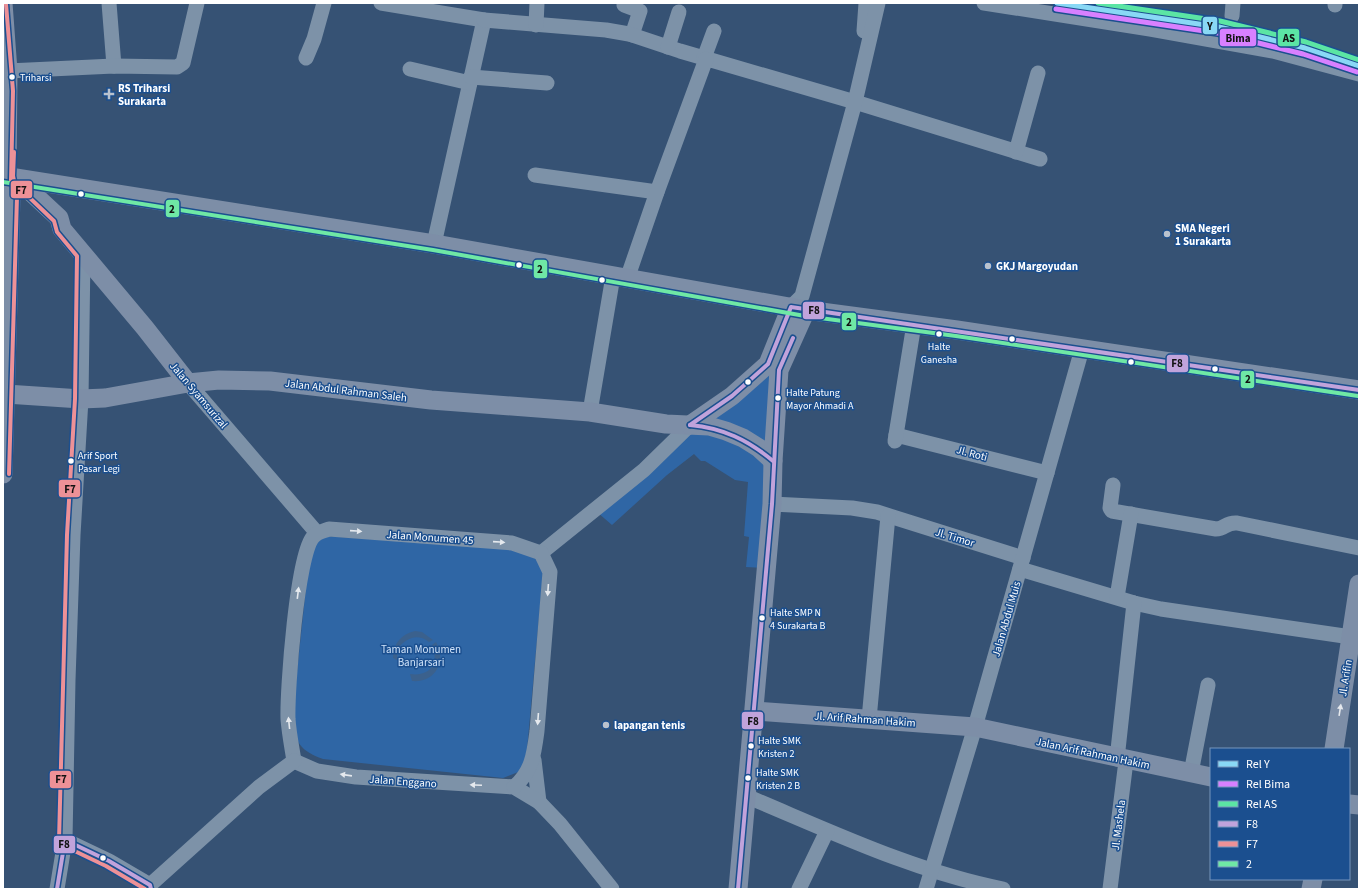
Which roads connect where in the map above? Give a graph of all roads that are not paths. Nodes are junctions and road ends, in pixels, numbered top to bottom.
1 (3, 3) edge
2 (12, 3) edge
3 (109, 3) edge
4 (197, 3) edge
5 (324, 3) edge
6 (381, 3) edge
7 (537, 3) edge
8 (866, 3) edge
9 (878, 3) edge
10 (887, 3) edge
11 (984, 3) edge
12 (624, 6) dead end
13 (679, 12) dead end
14 (484, 20) junction
15 (536, 25) junction
16 (714, 31) dead end
17 (632, 35) junction
18 (668, 47) junction
19 (867, 54) junction
20 (306, 58) dead end
21 (705, 58) junction
22 (114, 66) junction
23 (410, 69) dead end
24 (13, 71) junction
25 (1038, 73) dead end
26 (1359, 74) edge
27 (471, 80) junction
28 (547, 83) dead end
29 (855, 102) junction
30 (1016, 152) junction
31 (1040, 159) dead end
32 (536, 175) dead end
33 (11, 183) edge
34 (656, 192) junction
35 (434, 244) junction
36 (84, 254) junction
37 (620, 278) junction
38 (800, 304) junction
39 (5, 307) edge
40 (914, 324) junction
41 (1082, 349) junction
42 (774, 367) junction
43 (188, 383) junction
44 (1359, 390) edge
45 (4, 394) edge
46 (81, 399) junction
47 (590, 412) junction
48 (690, 425) junction
49 (773, 461) junction
50 (1047, 473) junction
51 (3, 474) edge
52 (1113, 485) dead end
53 (772, 504) junction
54 (1131, 514) junction
55 (888, 516) junction
56 (317, 533) junction
57 (1359, 548) edge
58 (541, 553) junction
59 (1021, 564) junction
60 (1359, 584) edge
61 (1117, 597) junction
62 (1134, 603) junction
63 (1353, 643) edge
64 (1208, 685) dead end
65 (755, 711) junction
66 (869, 719) junction
67 (975, 727) junction
68 (1334, 748) edge
69 (534, 755) junction
70 (1121, 760) junction
71 (294, 761) junction
72 (1191, 773) junction
73 (1210, 778) edge
74 (514, 788) junction
75 (746, 796) junction
76 (539, 802) junction
77 (827, 831) junction
78 (65, 840) junction
79 (931, 871) junction
80 (150, 887) edge
81 (57, 889) edge
82 (612, 889) edge
83 (738, 889) edge
84 (798, 889) edge
85 (926, 889) edge
86 (1003, 889) edge
87 (1110, 889) edge

1 - 24 main road
2 - 24 main road
3 - 22 street
4 - 22 street
5 - 20 street
6 - 14 street
7 - 15 street
8 - 19 street
9 - 19 street
10 - 19 street
11 - 26 street
12 - 17 street
13 - 18 street
14 - 15 street
14 - 27 street
15 - 17 street
16 - 21 street
17 - 18 street
18 - 21 street
19 - 29 street
21 - 29 street
21 - 34 street
22 - 24 street
23 - 27 street
24 - 33 main road
25 - 30 street
27 - 28 street
27 - 35 street
29 - 30 street
29 - 38 street
30 - 31 street
32 - 34 street
33 - 35 main road
33 - 36 main road, Jalan Syamsurizal
33 - 39 main road
34 - 37 street
35 - 37 main road
36 - 43 main road, Jalan Syamsurizal
36 - 46 street
37 - 38 main road
37 - 47 street
38 - 40 main road
38 - 42 main road
39 - 45 main road
40 - 41 main road
40 - 50 street, Jl. Roti
41 - 44 main road
41 - 50 street, Jalan Abdul Muis
42 - 48 main road
42 - 49 main road
43 - 46 main road, Jalan Abdul Rahman Saleh
43 - 47 main road, Jalan Abdul Rahman Saleh
43 - 56 street, Jalan Syamsurizal
45 - 46 main road, Jalan Abdul Rahman Saleh
45 - 51 main road
46 - 78 street
47 - 48 main road, Jalan Abdul Rahman Saleh
48 - 49 main road, Jalan Abdul Rahman Saleh
48 - 58 street
49 - 53 main road
50 - 59 street, Jalan Abdul Muis
52 - 54 street
53 - 55 street, Jl. Timor
53 - 65 main road
54 - 57 street
54 - 61 street
55 - 59 street, Jl. Timor
55 - 66 street
56 -> 58 street, Jalan Monumen 45
71 -> 56 street
58 -> 69 street
59 - 61 street, Jl. Timor
59 - 67 street, Jalan Abdul Muis
60 - 63 main road, Jl. Arifin
61 - 62 street, Jl. Timor
62 - 63 street, Jl. Timor
62 - 70 street, Jl. Mashela
68 -> 63 main road, Jl. Arifin
64 - 72 street
65 - 66 main road, Jl. Arif Rahman Hakim
65 - 75 main road
66 - 67 main road, Jl. Arif Rahman Hakim
67 - 70 main road, Jalan Arif Rahman Hakim
67 - 79 street, Jalan Abdul Muis
69 - 74 street
69 - 76 street
70 - 72 main road, Jalan Arif Rahman Hakim
70 - 87 street, Jl. Mashela
74 -> 71 street, Jalan Enggano
71 - 80 street
72 - 73 main road, Jalan Arif Rahman Hakim
74 - 76 street
75 - 77 street
75 - 83 main road
76 - 82 street
77 - 79 street
77 - 84 street
78 - 80 street
78 - 81 street
79 - 85 street, Jalan Abdul Muis
79 - 86 street

